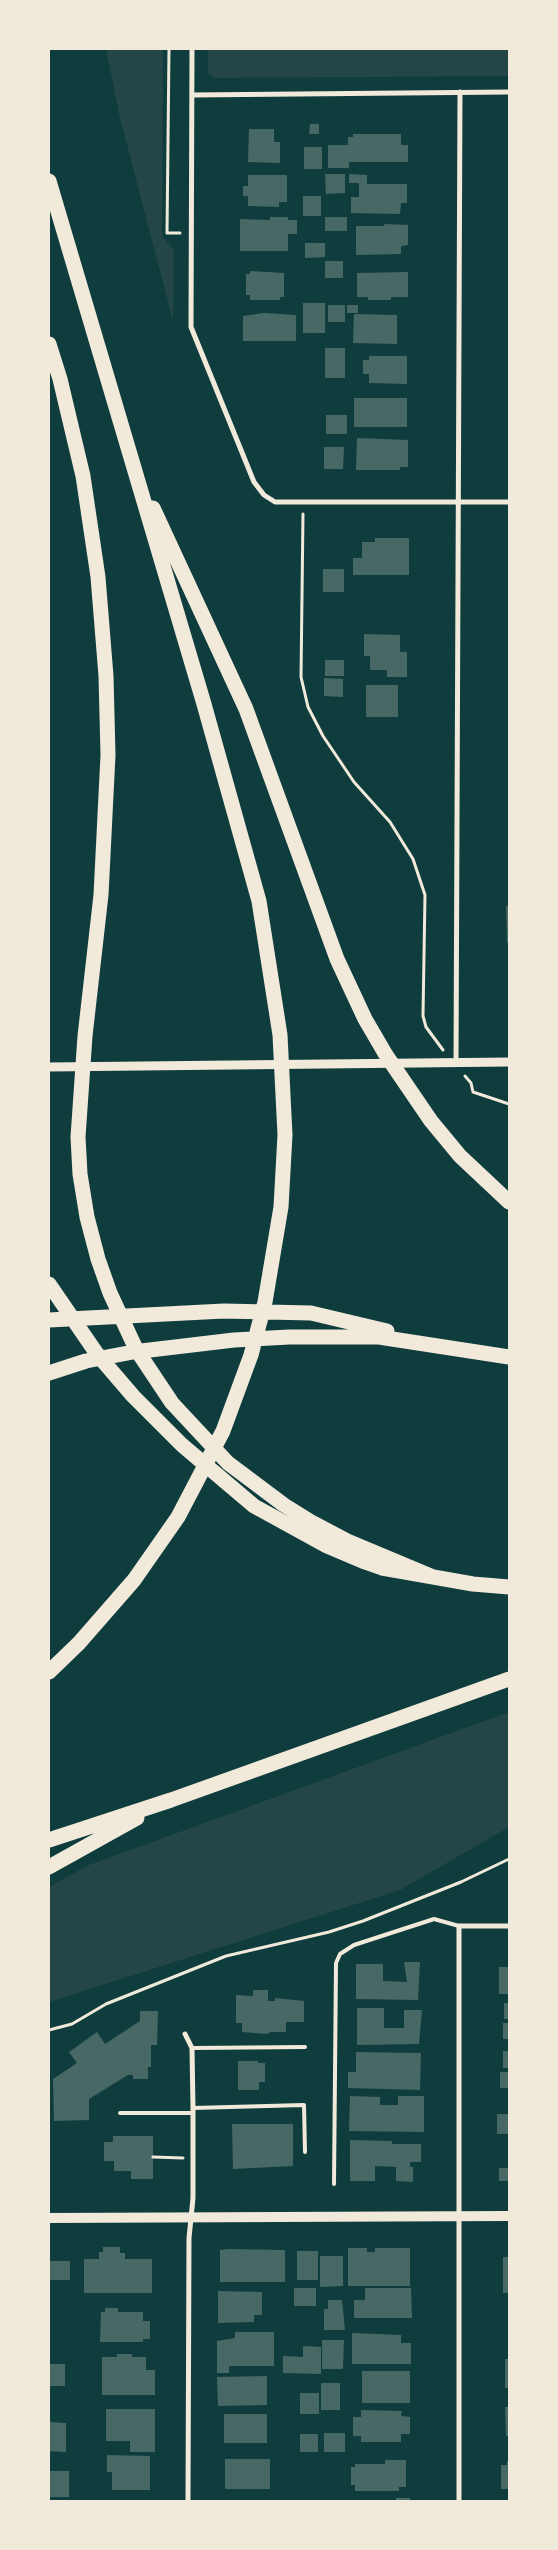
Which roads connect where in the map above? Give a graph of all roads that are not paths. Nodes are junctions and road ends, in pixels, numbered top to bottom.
1 (192, 49) edge
2 (460, 92) junction
3 (509, 92) edge
4 (192, 95) junction
5 (49, 181) edge
6 (49, 344) edge
7 (130, 458) junction
8 (458, 502) junction
9 (509, 502) edge
10 (454, 1062) junction
11 (509, 1062) edge
12 (49, 1067) edge
13 (509, 1202) edge
14 (49, 1284) edge
15 (49, 1320) edge
16 (469, 1349) junction
17 (509, 1357) edge
18 (49, 1372) edge
19 (366, 1556) junction
20 (509, 1587) edge
21 (49, 1672) edge
22 (509, 1680) edge
23 (171, 1800) junction
24 (49, 1840) edge
25 (49, 1867) edge
26 (459, 1926) junction
27 (509, 1926) edge
28 (185, 2034) dead end
29 (306, 2047) dead end
30 (192, 2048) junction
31 (194, 2110) junction
32 (120, 2113) dead end
33 (305, 2152) dead end
34 (334, 2184) dead end
35 (460, 2216) junction
36 (509, 2216) edge
37 (191, 2217) junction
38 (49, 2218) edge
39 (188, 2501) edge
40 (459, 2501) edge

1 - 4 street
2 - 3 street
2 - 4 street
2 - 8 street
4 - 8 street
5 - 7 highway
6 - 19 highway
7 - 13 highway
7 - 21 highway
8 - 9 street
8 - 10 street
10 - 11 street
10 - 12 street
14 - 19 highway
15 - 16 highway
16 - 17 highway
16 - 18 highway
19 - 20 highway
22 - 23 highway
23 - 24 highway
23 - 25 highway
26 - 27 street
26 - 34 lane
26 - 35 street
28 - 30 street
29 - 30 lane
30 - 31 street
31 - 32 lane
31 - 33 lane
31 - 37 street
35 - 36 main road
35 - 37 main road
35 - 40 street
37 - 38 main road
37 - 39 street

